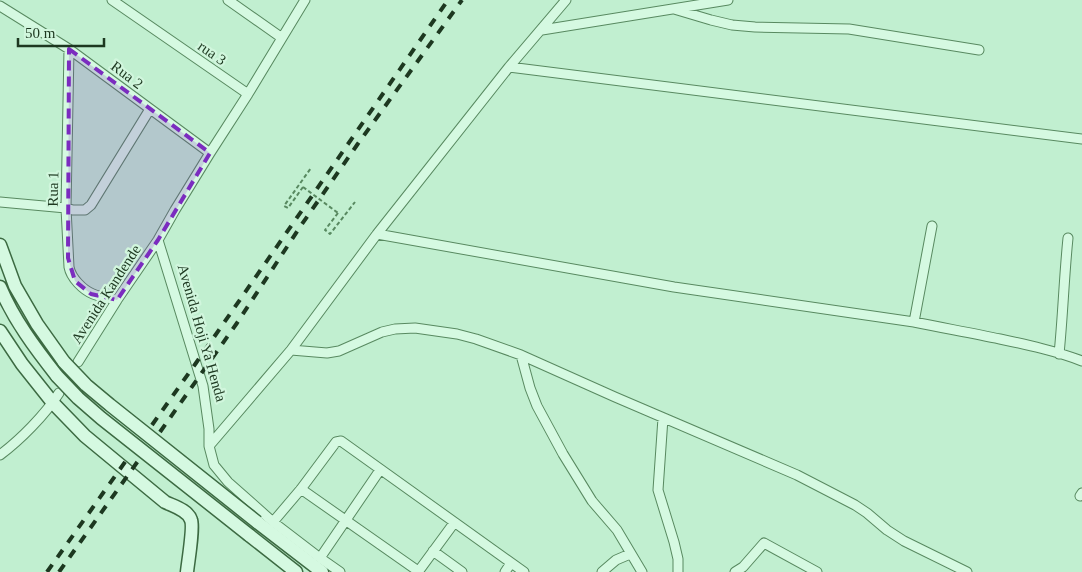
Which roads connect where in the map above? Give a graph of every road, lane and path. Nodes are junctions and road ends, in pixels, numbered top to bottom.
1 (112, 0) edge
2 (228, 0) edge
3 (305, 0) edge
4 (566, 0) edge
5 (728, 0) edge
6 (0, 6) edge
7 (674, 9) junction
8 (542, 30) junction
9 (282, 38) junction
10 (69, 48) junction
11 (979, 50) dead end
12 (509, 66) junction
13 (248, 94) junction
14 (150, 109) junction
15 (1082, 140) edge
16 (210, 153) junction
17 (311, 168) dead end
18 (0, 202) edge
19 (355, 202) dead end
20 (66, 208) junction
21 (932, 226) dead end
22 (377, 234) junction
23 (1068, 238) dead end
24 (158, 240) junction
25 (0, 245) edge
26 (0, 287) edge
27 (116, 300) junction
28 (914, 322) junction
29 (0, 332) edge
30 (291, 350) junction
31 (1059, 354) junction
32 (521, 355) junction
33 (1082, 361) edge
34 (78, 362) dead end
35 (56, 398) junction
36 (663, 418) junction
37 (209, 446) junction
38 (0, 455) edge
39 (380, 470) junction
40 (301, 489) junction
41 (346, 520) junction
42 (273, 522) junction
43 (454, 523) junction
44 (433, 551) junction
45 (630, 554) junction
46 (320, 558) junction
47 (511, 563) junction
48 (187, 572) edge
49 (296, 572) edge
50 (322, 572) edge
51 (340, 572) edge
52 (418, 572) edge
53 (462, 572) edge
54 (505, 572) edge
55 (524, 572) edge
56 (602, 572) edge
57 (642, 572) edge
58 (678, 572) edge
59 (735, 572) edge
60 (817, 572) edge
61 (967, 572) edge

1 - 13 street, rua 3
2 - 9 street
3 - 9 street
4 - 8 street
5 - 7 street
6 - 10 street, Rua 2
7 - 8 street
7 - 11 street
8 - 12 street
9 - 13 street
10 - 14 street, Rua 2
10 - 20 street, Rua 1
12 - 15 street
12 - 22 street
13 - 16 street
14 - 16 street, Rua 2
14 - 20 street
16 - 24 street
17 - 19 path, bridge
18 - 20 street
20 - 27 street, Rua 1
21 - 28 street
22 - 28 street
22 - 30 street
23 - 31 street
24 - 27 street, Avenida Kandende
24 - 37 street, Avenida Hoji Ya Henda
25 - 50 main road, bridge
26 - 49 main road, bridge
27 - 34 street, Avenida Kandende
28 - 31 street
29 - 35 main road
30 - 32 street
30 - 37 street
31 - 33 street
32 - 36 street
32 - 45 street
35 - 38 street
35 - 48 main road
36 - 58 street
36 - 61 street
37 - 42 street, Avenida Hoji Ya Henda
39 - 40 street
39 - 41 street
39 - 43 street
40 - 41 street
40 - 42 street
41 - 46 street
41 - 52 street
42 - 46 street, Avenida Hoji Ya Henda
43 - 44 street
43 - 47 street
44 - 52 street
44 - 53 street
45 - 56 street
45 - 57 street
46 - 51 street, Avenida Hoji Ya Henda
47 - 54 street
47 - 55 street
59 - 60 street

